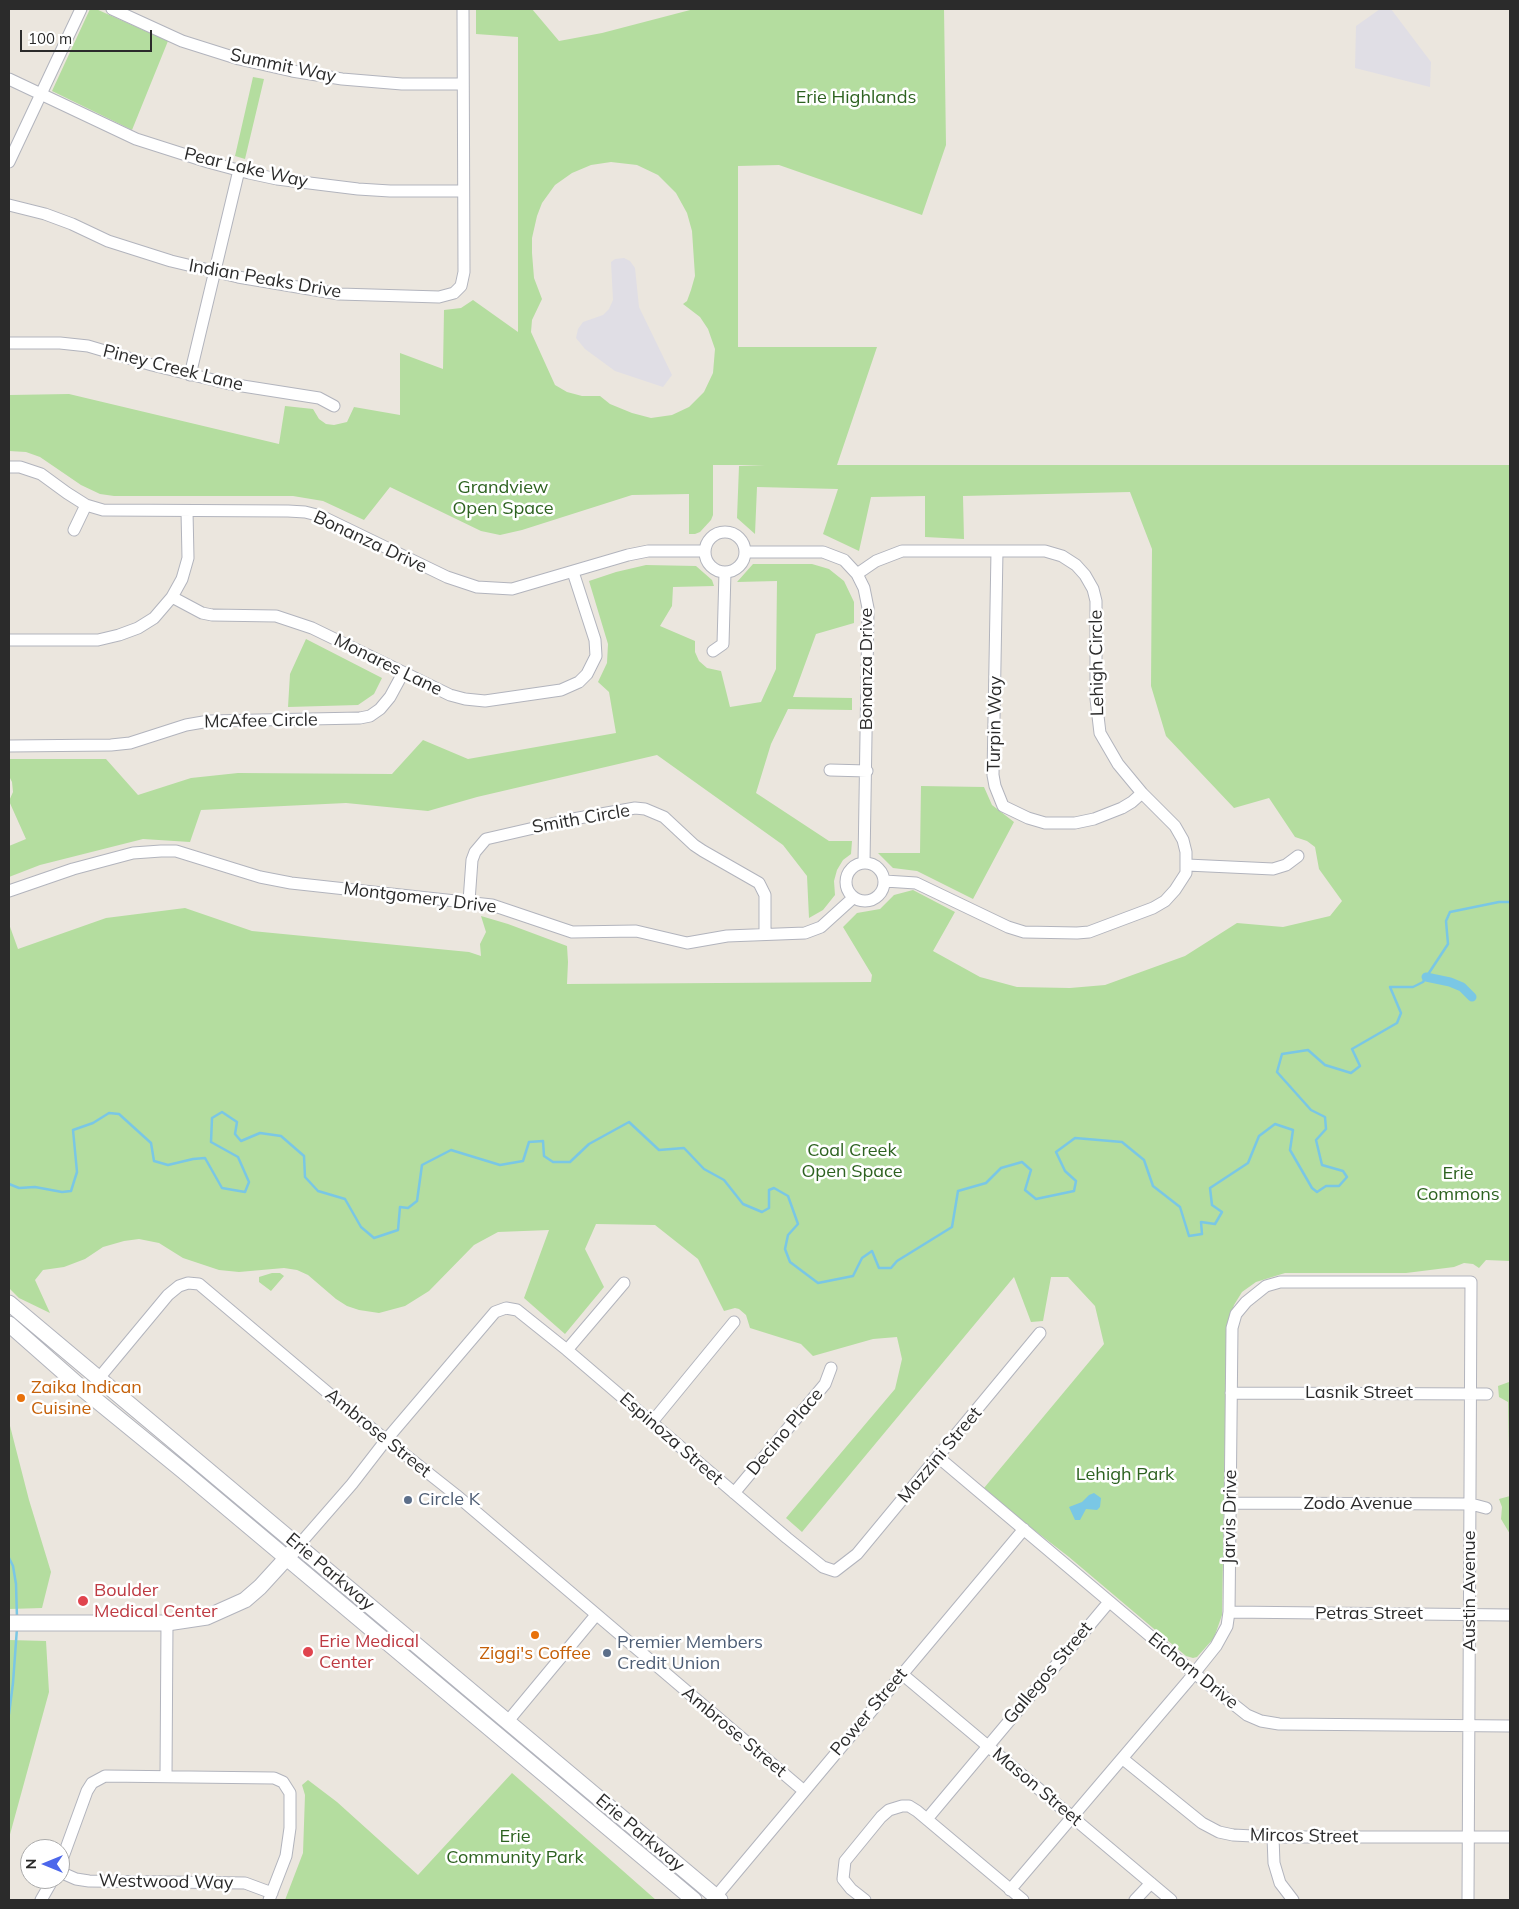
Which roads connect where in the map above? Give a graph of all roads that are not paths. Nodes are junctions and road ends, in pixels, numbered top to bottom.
1 (81, 9) edge
2 (112, 9) edge
3 (463, 9) edge
4 (9, 78) edge
5 (463, 84) junction
6 (40, 94) junction
7 (9, 162) edge
8 (239, 170) junction
9 (463, 191) junction
10 (9, 205) edge
11 (213, 271) junction
12 (9, 343) edge
13 (190, 375) junction
14 (334, 406) dead end
15 (9, 467) edge
16 (86, 505) junction
17 (188, 511) junction
18 (74, 530) dead end
19 (997, 550) junction
20 (705, 551) junction
21 (745, 552) junction
22 (572, 572) junction
23 (725, 572) junction
24 (857, 574) junction
25 (172, 597) junction
26 (9, 640) edge
27 (713, 651) dead end
28 (403, 673) junction
29 (9, 746) edge
30 (867, 768) junction
31 (830, 770) dead end
32 (1142, 793) junction
33 (1298, 856) dead end
34 (864, 863) junction
35 (1187, 865) junction
36 (885, 881) junction
37 (9, 890) edge
38 (854, 898) junction
39 (469, 902) junction
40 (765, 934) junction
41 (1471, 1282) joint
42 (624, 1284) dead end
43 (9, 1303) edge
44 (734, 1322) dead end
45 (9, 1324) edge
46 (1040, 1333) dead end
47 (567, 1350) junction
48 (831, 1368) dead end
49 (99, 1378) junction
50 (1231, 1393) junction
51 (1471, 1394) junction
52 (1487, 1394) dead end
53 (652, 1422) junction
54 (386, 1440) junction
55 (938, 1457) junction
56 (734, 1493) junction
57 (1230, 1504) junction
58 (1470, 1504) junction
59 (1486, 1508) dead end
60 (1024, 1529) junction
61 (298, 1546) junction
62 (287, 1559) junction
63 (835, 1571) joint
64 (1109, 1602) junction
65 (1229, 1612) junction
66 (1469, 1614) junction
67 (1510, 1614) edge
68 (596, 1615) junction
69 (9, 1623) edge
70 (167, 1623) junction
71 (1194, 1673) junction
72 (902, 1674) junction
73 (508, 1721) junction
74 (1469, 1726) junction
75 (1510, 1726) edge
76 (987, 1745) junction
77 (1123, 1759) junction
78 (166, 1776) junction
79 (804, 1791) junction
80 (1072, 1817) junction
81 (927, 1819) junction
82 (1273, 1837) junction
83 (1468, 1837) junction
84 (1510, 1837) edge
85 (69, 1839) edge
86 (70, 1876) edge
87 (1151, 1883) junction
88 (47, 1889) edge
89 (1010, 1890) junction
90 (270, 1897) edge
91 (716, 1899) edge
92 (41, 1900) edge
93 (694, 1900) edge
94 (865, 1900) edge
95 (1023, 1900) edge
96 (1135, 1900) edge
97 (1172, 1900) edge
98 (1293, 1900) edge
99 (1468, 1900) edge

1 - 6 street
2 - 5 street, Summit Way
3 - 5 street, Indian Peaks Drive
4 - 6 street, Pear Lake Way
5 - 9 street, Indian Peaks Drive
6 - 7 street
6 - 8 street, Pear Lake Way
8 - 9 street, Pear Lake Way
8 - 11 street
9 - 11 street, Indian Peaks Drive
10 - 11 street, Indian Peaks Drive
11 - 13 street
12 - 13 street, Piney Creek Lane
13 - 14 street, Piney Creek Lane
15 - 16 street, Bonanza Drive
16 - 17 street, Bonanza Drive
16 - 18 street
17 - 22 street, Bonanza Drive
17 - 25 street
19 - 24 street, Lehigh Circle
19 - 32 street, Lehigh Circle
19 - 32 street, Turpin Way
20 - 21 street
20 - 22 street, Bonanza Drive
20 - 23 street
21 - 23 street
21 - 24 street, Bonanza Drive
22 - 28 street, Monares Lane
23 - 27 street
24 - 30 street, Bonanza Drive
25 - 26 street
25 - 28 street, Monares Lane
28 - 29 street, McAfee Circle
30 - 31 street
30 - 34 street
32 - 35 street, Lehigh Circle
33 - 35 street
34 - 36 street
34 - 38 street
35 - 36 street
36 - 38 street
37 - 39 street, Montgomery Drive
38 - 40 street, Montgomery Drive
39 - 40 street, Montgomery Drive
39 - 40 street, Smith Circle
41 - 50 street, Jarvis Drive
41 - 51 street, Austin Avenue
42 - 47 street
43 - 49 main road, Erie Parkway
44 - 53 street
45 - 62 main road, Erie Parkway
46 - 55 street, Mazzini Street
47 - 53 street, Espinoza Street
47 - 54 street, Espinoza Street
48 - 56 street, Decino Place
49 - 54 street, Ambrose Street
49 - 61 main road, Erie Parkway
50 - 51 street, Lasnik Street
50 - 57 street, Jarvis Drive
51 - 52 street, Lasnik Street
51 - 58 street, Austin Avenue
53 - 56 street, Espinoza Street
54 - 61 street
54 - 68 street, Ambrose Street
55 - 60 street, Eichorn Drive
55 - 63 street, Mazzini Street
56 - 63 street, Espinoza Street
57 - 58 street, Zodo Avenue
57 - 65 street, Jarvis Drive
58 - 59 street, Zodo Avenue
58 - 66 street, Austin Avenue
60 - 64 street, Eichorn Drive
60 - 72 street, Power Street
61 - 62 main road
61 - 73 main road, Erie Parkway
62 - 70 main road
62 - 93 main road, Erie Parkway
64 - 71 street, Eichorn Drive
64 - 76 street, Gallegos Street
65 - 66 street, Petras Street
65 - 71 street, Jarvis Drive
66 - 67 street, Petras Street
66 - 74 street, Austin Avenue
68 - 73 street
68 - 79 street, Ambrose Street
69 - 70 main road
70 - 78 street
71 - 74 street, Eichorn Drive
71 - 77 street, Jarvis Drive
72 - 76 street, Mason Street
72 - 79 street, Power Street
73 - 91 main road, Erie Parkway
74 - 75 street, Eichorn Drive
74 - 83 street, Austin Avenue
76 - 80 street, Mason Street
76 - 81 street, Gallegos Street
77 - 80 street, Jarvis Drive
77 - 82 street, Mircos Street
78 - 85 street
78 - 90 street
79 - 91 street, Power Street
80 - 87 street, Mason Street
80 - 89 street, Jarvis Drive
81 - 89 street
81 - 94 street
82 - 83 street, Mircos Street
82 - 98 street
83 - 84 street, Mircos Street
83 - 99 street, Austin Avenue
86 - 90 street, Westwood Way
87 - 96 street
87 - 97 street, Mason Street
88 - 92 street
89 - 95 street

